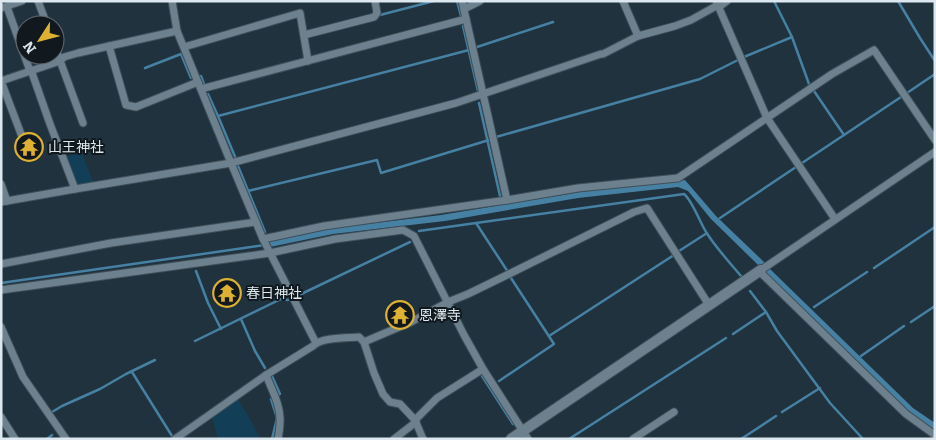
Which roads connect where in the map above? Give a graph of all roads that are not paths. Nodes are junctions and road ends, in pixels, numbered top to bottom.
1 (22, 1) edge
2 (38, 1) edge
3 (172, 1) edge
4 (376, 1) edge
5 (480, 1) edge
6 (623, 1) edge
7 (727, 1) edge
8 (717, 4) edge
9 (463, 5) edge
10 (4, 8) edge
11 (43, 15) edge
12 (466, 19) junction
13 (177, 31) junction
14 (304, 35) junction
15 (638, 36) junction
16 (109, 46) junction
17 (184, 47) junction
18 (65, 57) edge
19 (308, 61) junction
20 (48, 65) edge
21 (61, 65) edge
22 (31, 71) junction
23 (1, 81) edge
24 (198, 82) junction
25 (201, 89) junction
26 (483, 94) junction
27 (767, 118) junction
28 (83, 123) dead end
29 (21, 134) dead end
30 (935, 140) edge
31 (935, 152) edge
32 (231, 163) junction
33 (1, 184) edge
34 (75, 189) junction
35 (507, 200) junction
36 (4, 202) edge
37 (835, 219) junction
38 (256, 222) junction
39 (264, 240) junction
40 (269, 251) junction
41 (1, 264) edge
42 (763, 269) junction
43 (1, 290) edge
44 (448, 302) junction
45 (710, 305) junction
46 (1, 327) edge
47 (4, 341) edge
48 (364, 342) junction
49 (316, 343) junction
50 (483, 369) junction
51 (266, 375) junction
52 (674, 412) dead end
53 (1, 417) edge
54 (416, 421) junction
55 (526, 435) edge
56 (935, 435) edge
57 (15, 439) edge
58 (66, 439) edge
59 (175, 439) edge
60 (278, 439) edge
61 (394, 439) edge
62 (423, 439) edge
63 (511, 439) edge
64 (633, 439) edge

1 - 10 street
2 - 11 street
3 - 13 street
4 - 14 street
5 - 9 street
6 - 15 street
7 - 8 street
8 - 15 street
8 - 27 street
9 - 12 street
10 - 22 street
12 - 19 street
12 - 26 street
13 - 16 street
13 - 17 street
14 - 17 street
14 - 19 street
15 - 26 street
16 - 18 street
16 - 24 street
17 - 24 street
19 - 25 street
20 - 22 street
21 - 28 street
22 - 23 street
22 - 34 street
23 - 29 street
24 - 25 street
25 - 32 street
26 - 32 street
26 - 35 street
27 - 30 street
27 - 35 street
27 - 37 street
31 - 37 street
32 - 34 street
32 - 38 street
33 - 36 street
34 - 36 street
35 - 39 street
37 - 42 street
38 - 39 street
38 - 41 street
39 - 40 street
40 - 43 street
40 - 44 street
40 - 49 street
42 - 45 street
42 - 56 street
44 - 45 street
44 - 48 street
44 - 50 street
45 - 55 street
46 - 47 street
47 - 58 street
48 - 49 street
48 - 54 street
49 - 51 street
50 - 54 street
50 - 55 street
51 - 59 street
51 - 60 street
52 - 64 street
53 - 57 street
54 - 61 street
54 - 62 street
55 - 63 street

